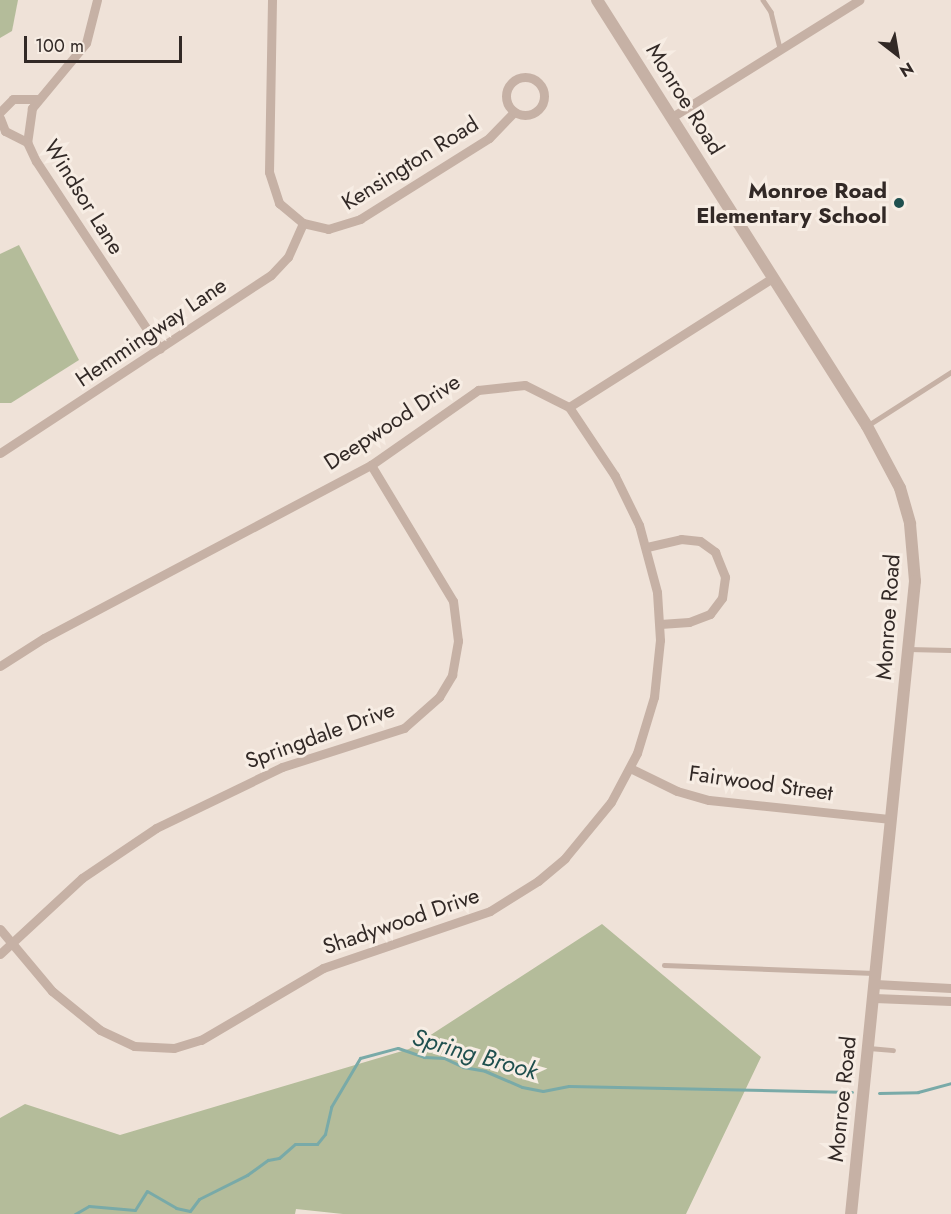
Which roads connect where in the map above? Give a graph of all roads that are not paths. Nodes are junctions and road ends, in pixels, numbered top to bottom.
1 (97, 0) edge
2 (272, 0) edge
3 (597, 0) edge
4 (764, 0) edge
5 (858, 0) edge
6 (780, 49) junction
7 (37, 99) junction
8 (0, 112) edge
9 (514, 112) junction
10 (672, 117) junction
11 (0, 118) edge
12 (27, 142) junction
13 (303, 223) junction
14 (772, 278) junction
15 (160, 349) junction
16 (951, 372) edge
17 (569, 407) junction
18 (867, 426) junction
19 (0, 453) edge
20 (371, 465) junction
21 (647, 547) junction
22 (660, 624) junction
23 (908, 649) junction
24 (951, 650) edge
25 (0, 666) edge
26 (630, 768) junction
27 (891, 819) junction
28 (0, 929) edge
29 (12, 941) junction
30 (0, 954) edge
31 (664, 964) dead end
32 (876, 979) junction
33 (951, 988) edge
34 (874, 998) junction
35 (951, 1001) edge
36 (869, 1048) junction
37 (893, 1050) dead end
38 (851, 1214) edge

1 - 7 street, Windsor Lane
2 - 13 street
3 - 10 street, Monroe Road
4 - 6 lane
5 - 6 street
6 - 10 street
7 - 8 street
7 - 12 street, Windsor Lane
9 - 9 street
9 - 13 street, Kensington Road
10 - 14 street, Monroe Road
11 - 12 street
12 - 15 street, Windsor Lane
13 - 15 street, Hemmingway Lane
14 - 17 street
14 - 18 street, Monroe Road
15 - 19 street, Hemmingway Lane
16 - 18 lane
17 - 20 street, Deepwood Drive
17 - 21 street, Shadywood Drive
18 - 23 street, Monroe Road
20 - 25 street, Deepwood Drive
20 - 29 street, Springdale Drive
21 - 22 street, Shadywood Drive
21 - 22 street
22 - 26 street, Shadywood Drive
23 - 24 lane
23 - 27 street, Monroe Road
26 - 27 street, Fairwood Street
26 - 29 street, Shadywood Drive
27 - 32 street, Monroe Road
28 - 29 street
29 - 30 street, Springdale Drive
31 - 32 lane
32 - 33 street
32 - 34 street, Monroe Road
34 - 35 street
34 - 36 street, Monroe Road
36 - 37 lane
36 - 38 street, Monroe Road

